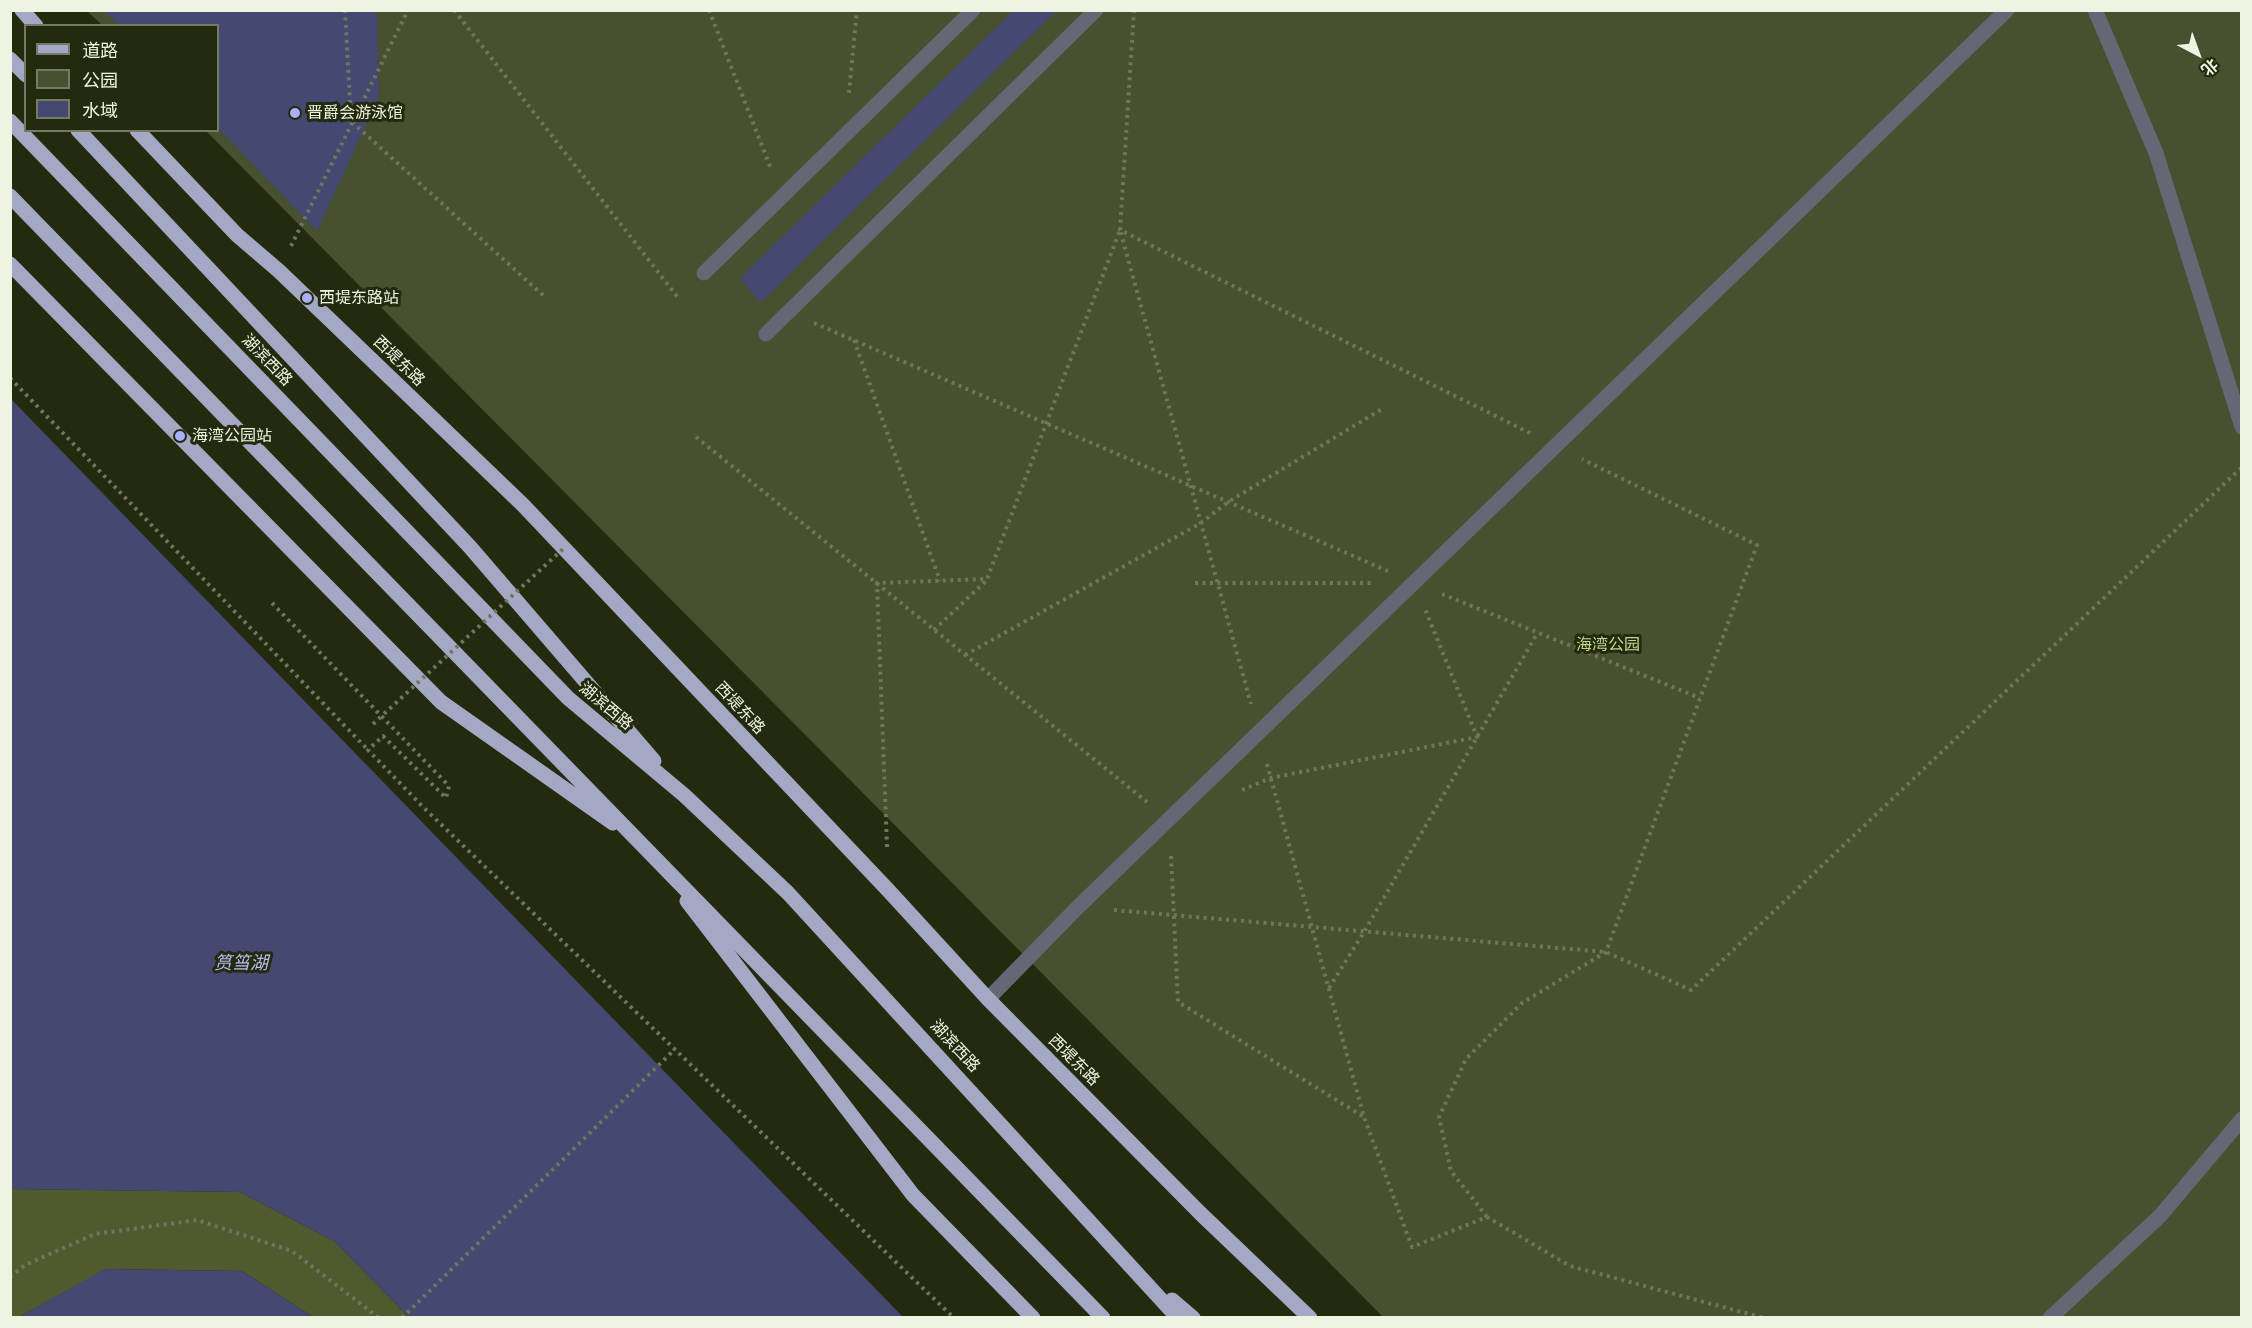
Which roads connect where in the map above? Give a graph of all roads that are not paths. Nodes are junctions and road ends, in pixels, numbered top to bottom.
1 (22, 10) edge
2 (973, 10) edge
3 (1096, 10) edge
4 (2007, 10) edge
5 (2095, 10) edge
6 (34, 24) edge
7 (10, 59) edge
8 (24, 73) edge
9 (10, 120) edge
10 (80, 132) edge
11 (139, 132) edge
12 (10, 196) edge
13 (10, 264) edge
14 (704, 273) dead end
15 (766, 334) dead end
16 (2241, 427) edge
17 (684, 795) junction
18 (645, 845) junction
19 (988, 999) junction
20 (2241, 1119) edge
21 (1125, 1258) junction
22 (1033, 1317) edge
23 (1103, 1317) edge
24 (1178, 1317) edge
25 (1193, 1317) edge
26 (1310, 1317) edge
27 (2050, 1317) edge

1 - 6 main road
2 - 14 street
3 - 15 street
4 - 19 street
5 - 16 street
7 - 8 main road
9 - 17 main road, 湖滨西路
10 - 17 main road
11 - 19 main road, 西堤东路
12 - 18 main road
13 - 18 main road
17 - 21 main road, 湖滨西路
18 - 22 main road
18 - 23 main road
19 - 26 main road, 西堤东路
20 - 27 street
21 - 24 main road, 湖滨西路
21 - 25 main road

